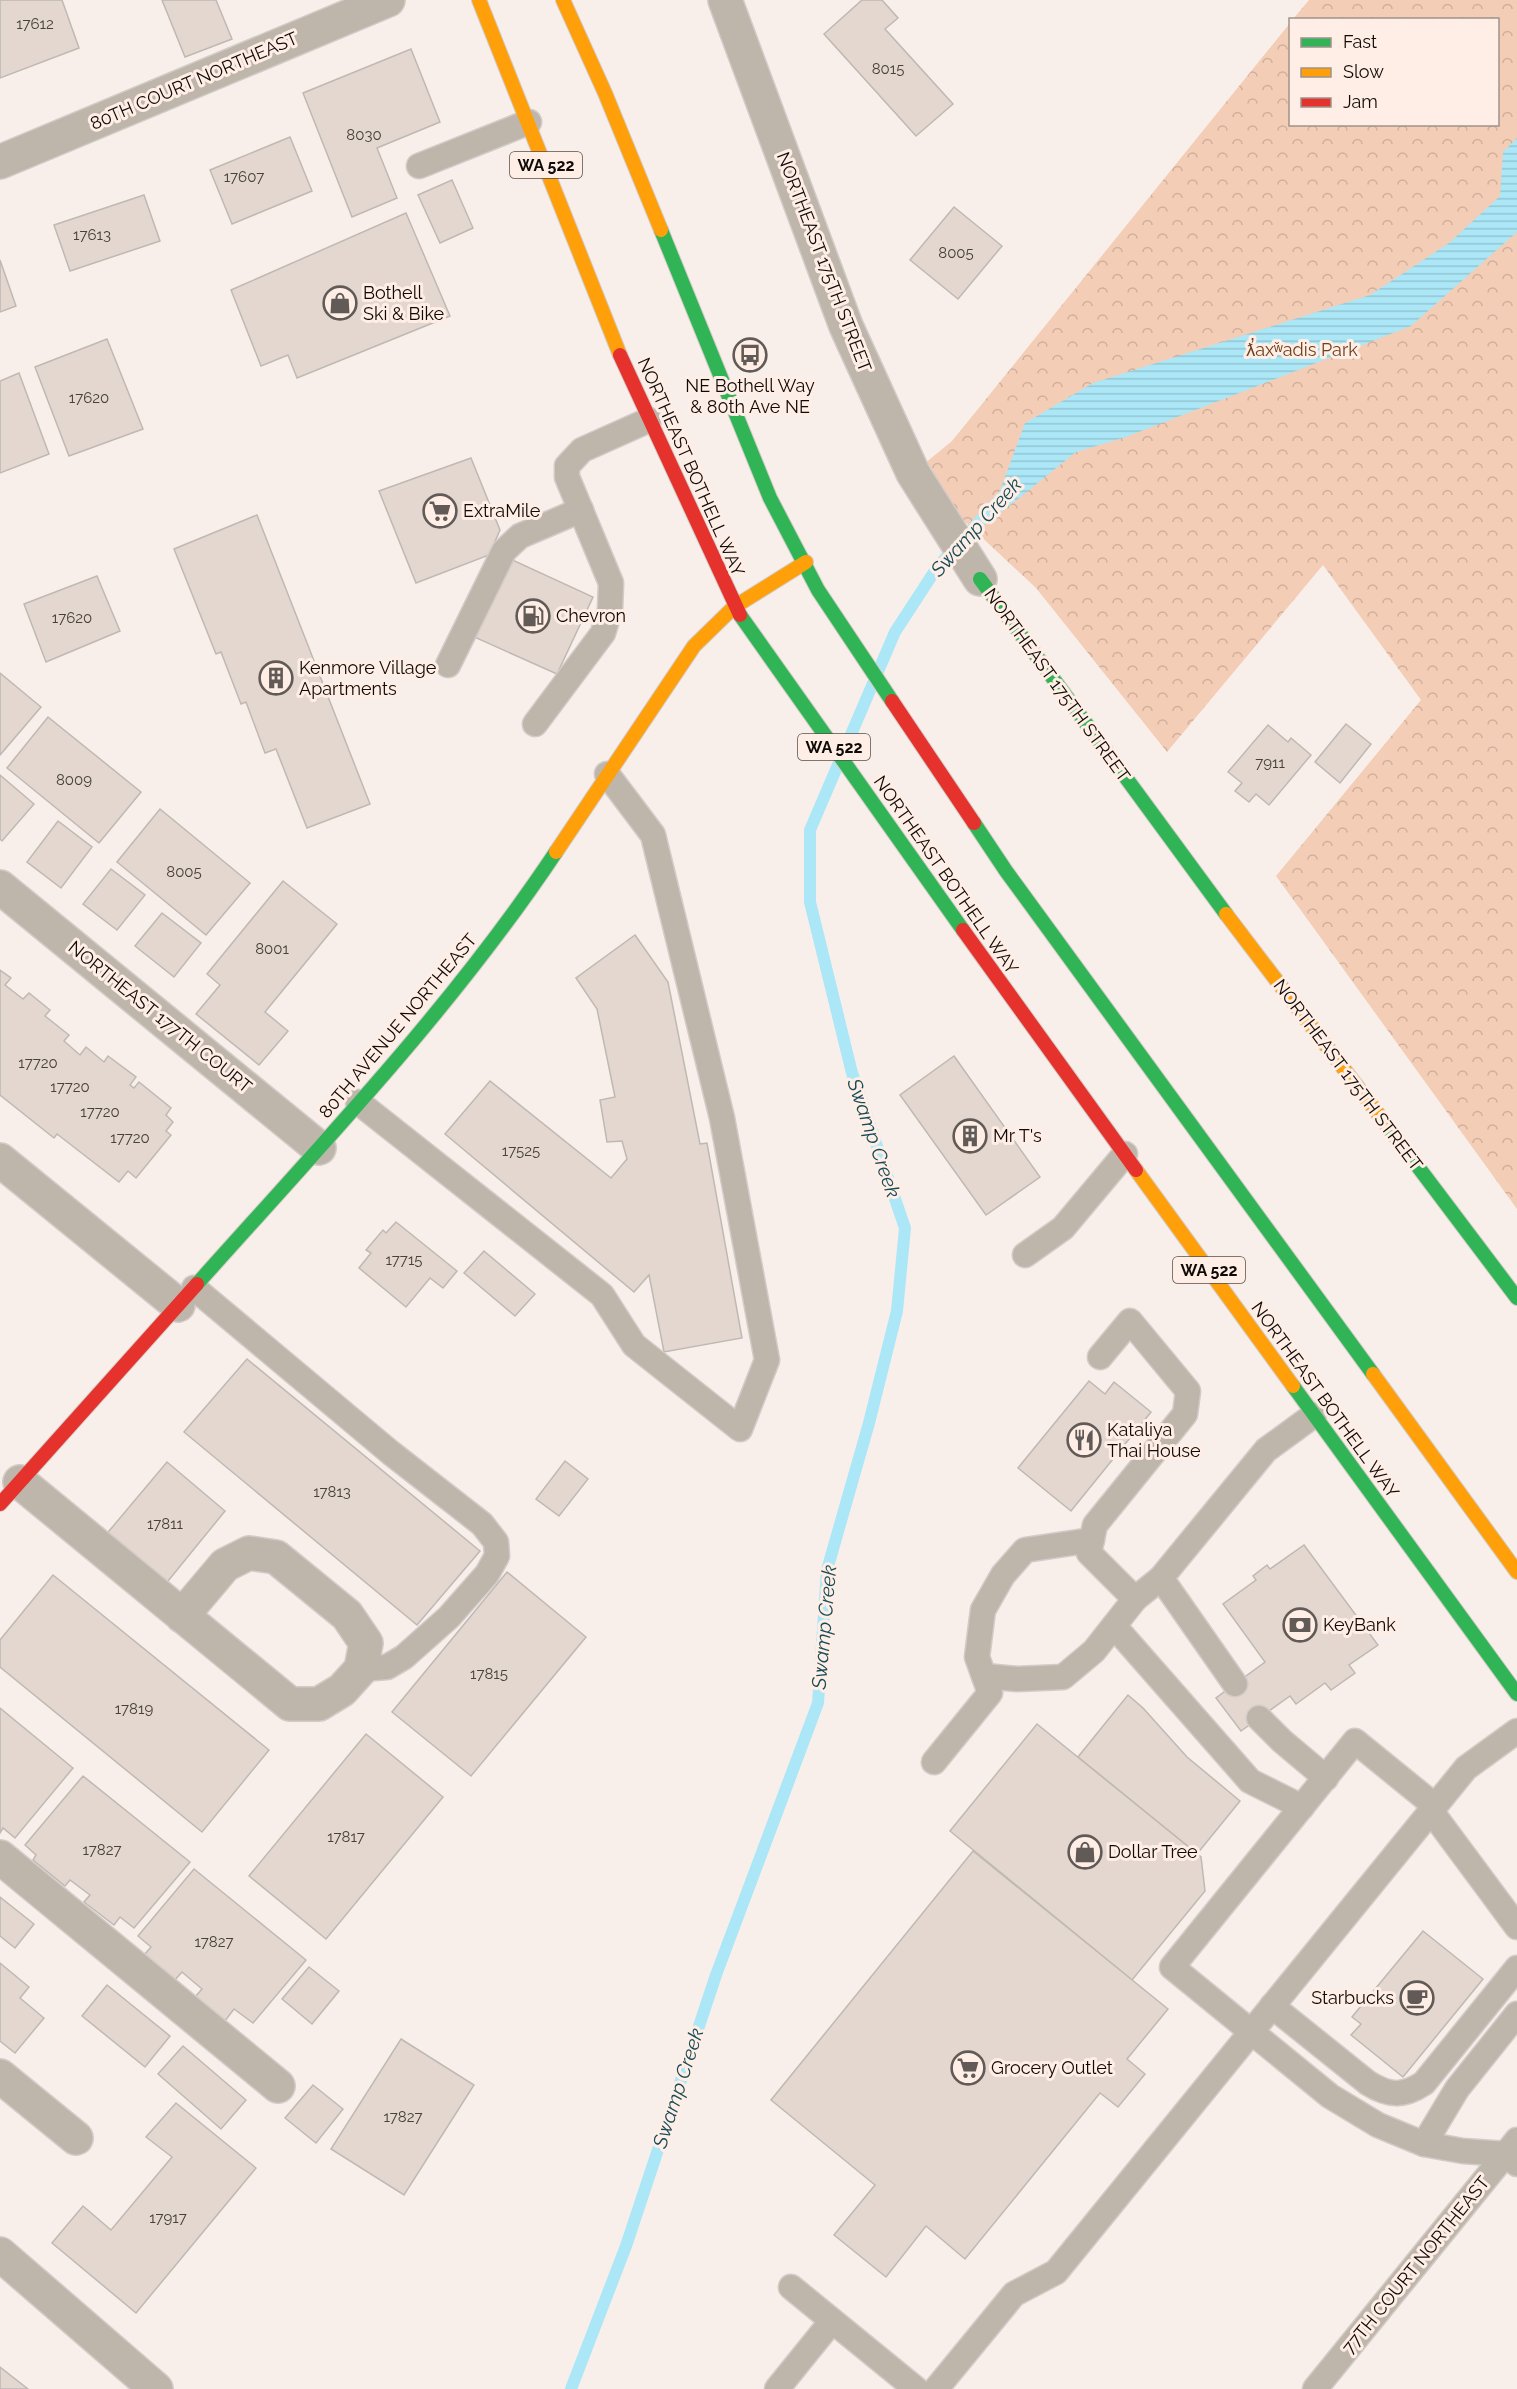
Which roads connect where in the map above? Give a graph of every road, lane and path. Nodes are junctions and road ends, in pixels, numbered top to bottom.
1 (388, 0) edge
2 (480, 0) edge
3 (563, 0) edge
4 (725, 0) edge
5 (529, 122) junction
6 (0, 162) edge
7 (419, 166) dead end
8 (649, 420) junction
9 (581, 510) junction
10 (806, 562) junction
11 (980, 579) joint
12 (734, 608) junction
13 (448, 665) dead end
14 (535, 724) dead end
15 (608, 774) junction
16 (0, 887) edge
17 (358, 1102) junction
18 (319, 1148) junction
19 (1125, 1154) junction
20 (0, 1160) edge
21 (1025, 1255) dead end
22 (186, 1296) junction
23 (1517, 1299) edge
24 (1100, 1357) dead end
25 (1314, 1415) junction
26 (10, 1493) edge
27 (1092, 1540) junction
28 (1517, 1572) edge
29 (1161, 1578) junction
30 (1135, 1599) junction
31 (182, 1616) junction
32 (1113, 1626) junction
33 (361, 1669) junction
34 (984, 1676) junction
35 (1235, 1684) dead end
36 (1517, 1695) edge
37 (1259, 1718) dead end
38 (1517, 1731) edge
39 (934, 1762) dead end
40 (1326, 1778) junction
41 (1302, 1807) junction
42 (1433, 1808) junction
43 (0, 1857) edge
44 (1517, 1927) edge
45 (1517, 1968) edge
46 (1272, 2006) junction
47 (1517, 2014) edge
48 (1251, 2032) junction
49 (0, 2076) edge
50 (278, 2086) dead end
51 (76, 2138) dead end
52 (1424, 2144) junction
53 (1513, 2153) edge
54 (0, 2254) edge
55 (791, 2287) dead end
56 (832, 2321) junction
57 (1324, 2386) edge
58 (156, 2389) edge
59 (777, 2389) edge
60 (916, 2389) edge
61 (936, 2389) edge

1 - 6 street, 80TH COURT NORTHEAST
2 - 5 main road, NORTHEAST BOTHELL WAY / WA 522
3 - 10 main road
4 - 11 street, NORTHEAST 175TH STREET
5 - 7 lane
5 - 8 main road, NORTHEAST BOTHELL WAY / WA 522
8 - 9 lane
8 - 12 main road, NORTHEAST BOTHELL WAY / WA 522
9 - 13 lane
9 - 14 lane
10 - 12 main road, 80TH AVENUE NORTHEAST
10 - 28 main road
11 - 23 main road, NORTHEAST 175TH STREET
12 - 15 main road, 80TH AVENUE NORTHEAST
12 - 19 main road, NORTHEAST BOTHELL WAY / WA 522
15 - 17 main road, 80TH AVENUE NORTHEAST
15 - 17 lane
16 - 18 street, NORTHEAST 177TH COURT
17 - 18 main road, 80TH AVENUE NORTHEAST
18 - 22 main road, 80TH AVENUE NORTHEAST
19 - 21 lane
19 - 25 main road, NORTHEAST BOTHELL WAY / WA 522
20 - 22 street
22 - 26 main road, 80TH AVENUE NORTHEAST
22 - 33 lane
24 - 27 lane
25 - 29 lane
25 - 36 main road, NORTHEAST BOTHELL WAY / WA 522
26 - 31 street
27 - 30 lane
27 - 34 lane
29 - 30 lane
29 - 35 lane
30 - 32 lane
31 - 33 street
31 - 33 street
32 - 34 lane
32 - 41 lane
34 - 39 lane
37 - 40 lane
38 - 42 lane
40 - 41 lane
40 - 42 lane
41 - 48 lane
42 - 44 lane
42 - 46 lane
43 - 50 street
45 - 46 lane
46 - 48 lane
47 - 52 lane
48 - 52 lane
48 - 61 lane
49 - 51 street
52 - 53 lane
53 - 57 lane, 77TH COURT NORTHEAST
54 - 58 street
55 - 56 lane
56 - 59 lane
56 - 60 lane

